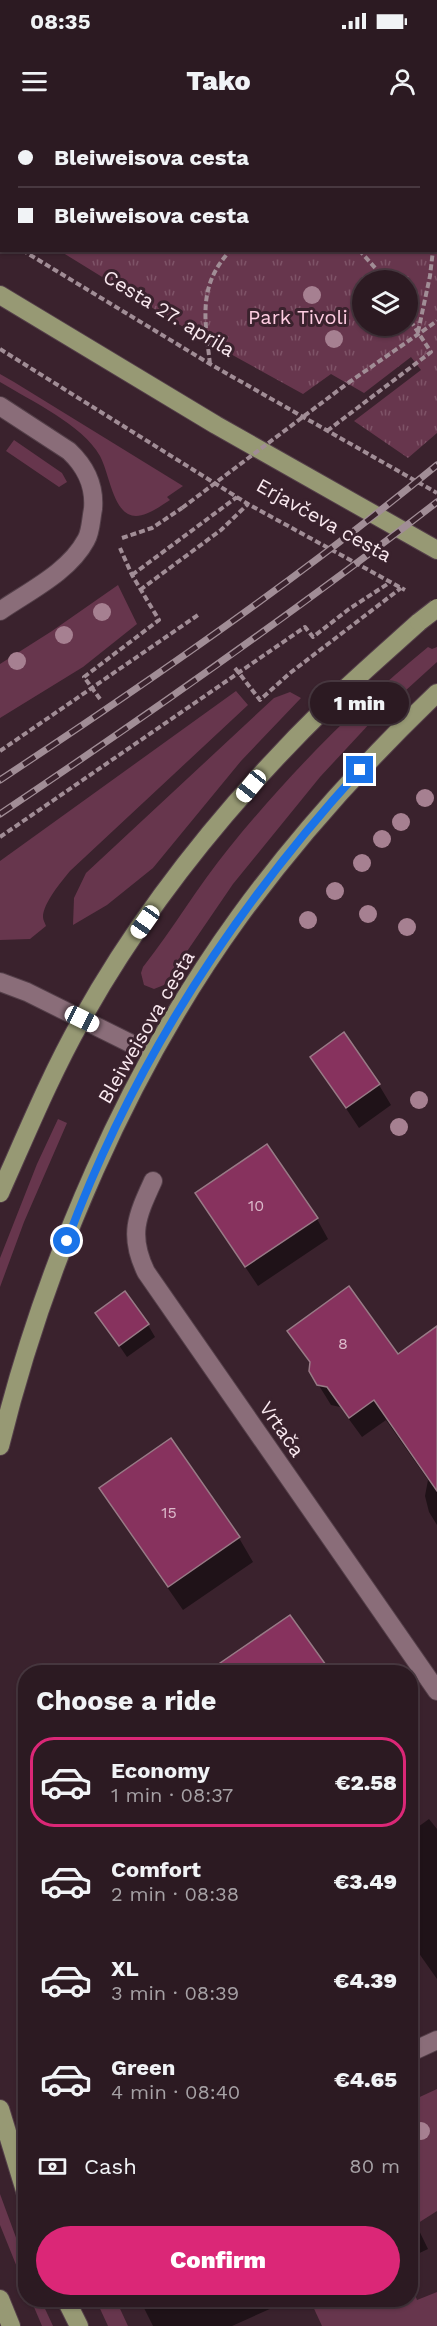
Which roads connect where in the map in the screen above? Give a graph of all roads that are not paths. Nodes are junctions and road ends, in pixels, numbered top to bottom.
1 (0, 295) edge
2 (0, 406) edge
3 (437, 550) edge
4 (437, 608) edge
5 (0, 610) edge
6 (437, 693) edge
7 (0, 982) edge
8 (82, 1019) junction
9 (152, 1054) junction
10 (153, 1181) dead end
11 (0, 1193) edge
12 (0, 1446) edge
13 (437, 1691) edge
14 (437, 2040) edge
15 (418, 2049) edge
16 (0, 2109) edge
17 (18, 2168) edge
18 (0, 2299) edge
19 (69, 2307) edge
20 (11, 2326) edge
21 (78, 2326) edge

1 - 3 main road, Erjavčeva cesta
2 - 5 street
4 - 8 main road, bridge
6 - 9 main road, Bleiweisova cesta
7 - 8 street
8 - 9 street
8 - 11 main road
9 - 12 main road, Bleiweisova cesta
10 - 13 street, Vrtača
14 - 15 street
16 - 17 main road
18 - 20 main road
19 - 21 main road

